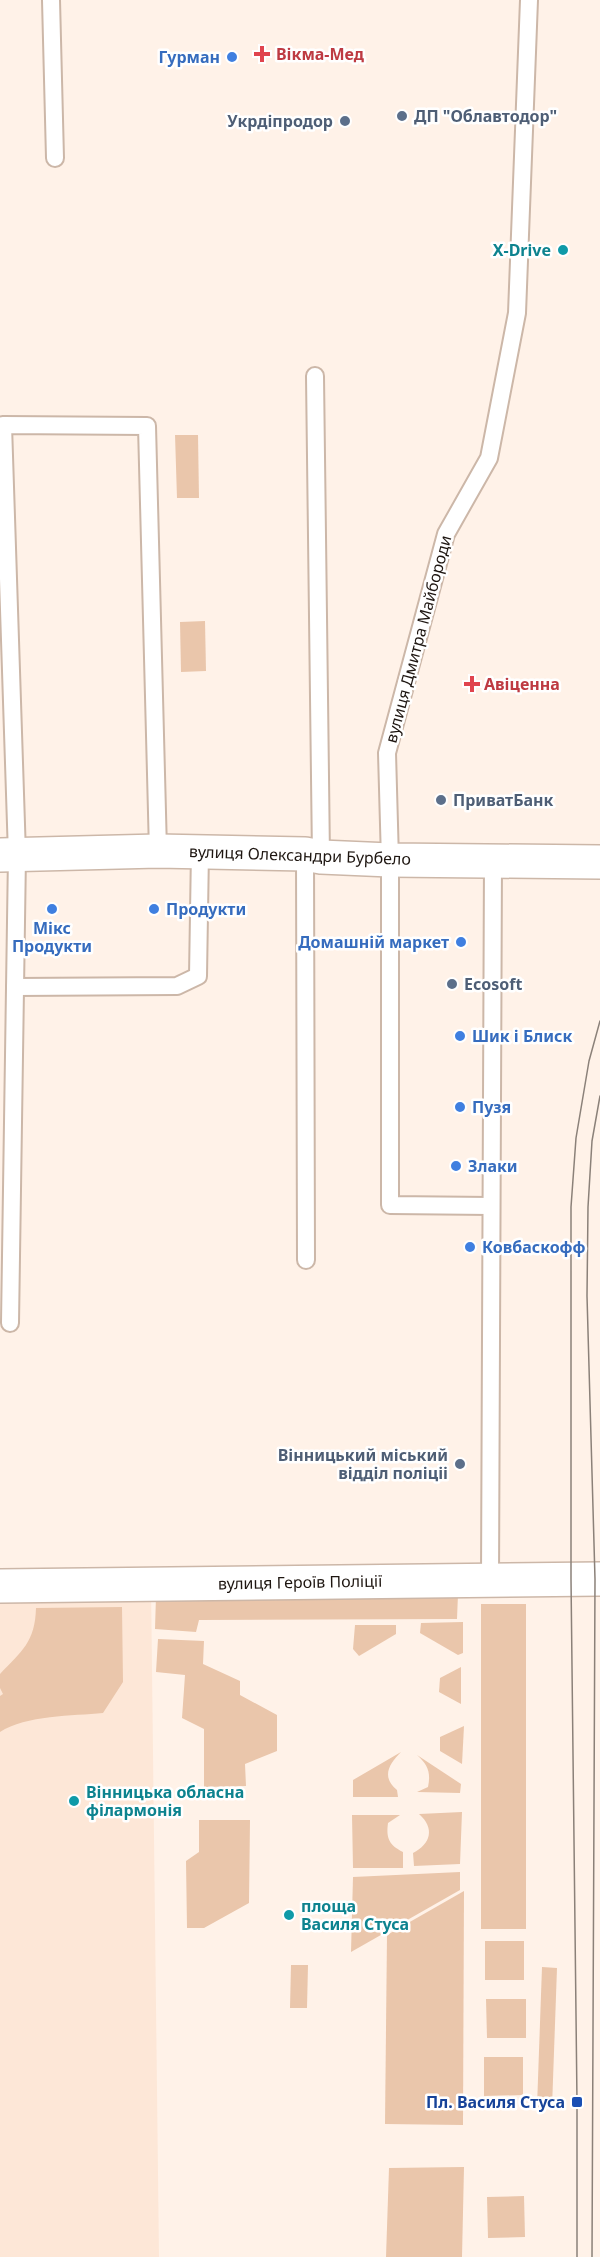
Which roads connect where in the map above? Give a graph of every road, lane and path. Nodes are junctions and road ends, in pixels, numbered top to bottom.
1 (51, 0) edge
2 (529, 0) edge
3 (55, 158) dead end
4 (315, 376) dead end
5 (158, 851) junction
6 (200, 851) junction
7 (8, 855) edge
8 (313, 855) junction
9 (390, 860) junction
10 (493, 860) junction
11 (600, 862) edge
12 (15, 987) junction
13 (491, 1206) junction
14 (306, 1260) dead end
15 (10, 1323) dead end
16 (600, 1579) edge
17 (490, 1580) junction
18 (0, 1586) edge

1 - 3 lane
2 - 9 lane, вулиця Дмитра Майбороди
4 - 8 lane
5 - 6 street, вулиця Олександри Бурбело
5 - 7 street, вулиця Олександри Бурбело
5 - 7 lane
6 - 8 street, вулиця Олександри Бурбело
6 - 12 lane
7 - 12 lane
8 - 9 street, вулиця Олександри Бурбело
8 - 14 lane
9 - 10 street, вулиця Олександри Бурбело
9 - 13 lane, вулиця Дмитра Майбороди
10 - 11 street, вулиця Олександри Бурбело
10 - 13 lane
12 - 15 lane
13 - 17 lane
16 - 17 street, вулиця Героїв Поліції
17 - 18 street, вулиця Героїв Поліції

